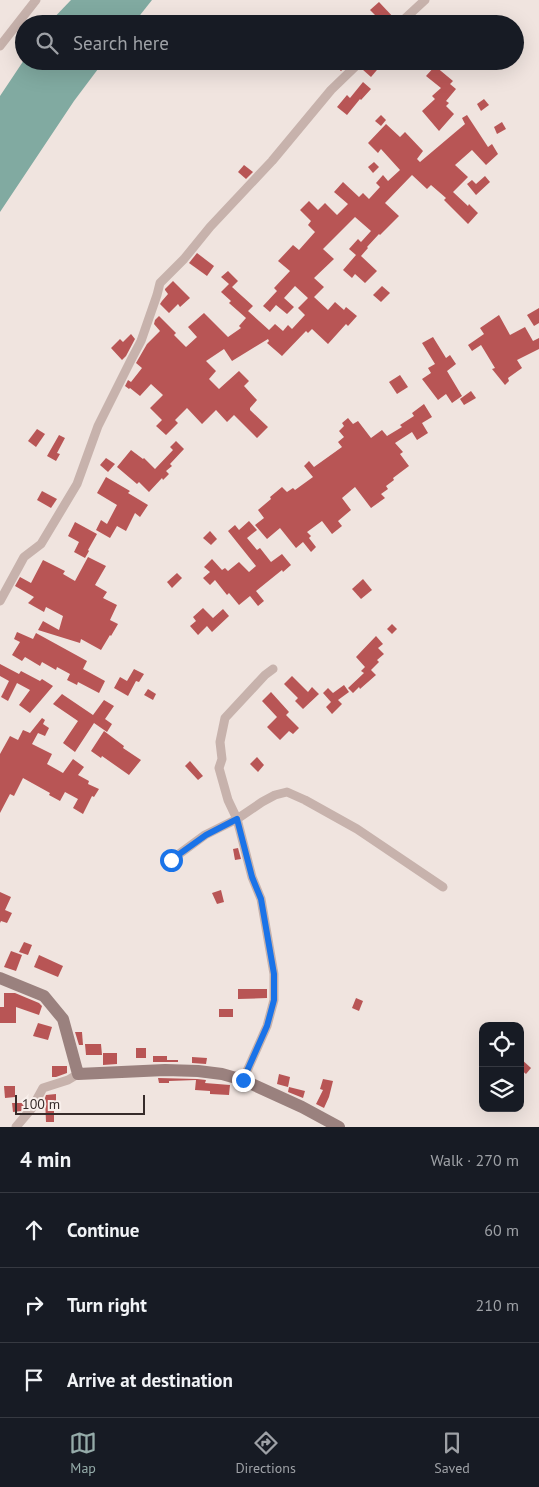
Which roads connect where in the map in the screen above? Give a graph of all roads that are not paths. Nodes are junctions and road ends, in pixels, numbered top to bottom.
1 (36, 0) edge
2 (425, 0) edge
3 (24, 15) edge
4 (409, 15) edge
5 (15, 27) edge
6 (0, 46) edge
7 (351, 70) edge
8 (0, 601) edge
9 (272, 670) dead end
10 (237, 819) junction
11 (171, 860) dead end
12 (443, 887) dead end
13 (0, 978) edge
14 (78, 1074) junction
15 (243, 1080) junction
16 (16, 1127) edge
17 (339, 1127) edge

1 - 3 street
2 - 4 street
5 - 6 street
7 - 8 street
9 - 10 street
10 - 11 street
10 - 12 street
10 - 15 street
13 - 14 street
14 - 15 street
14 - 16 street
15 - 17 street

